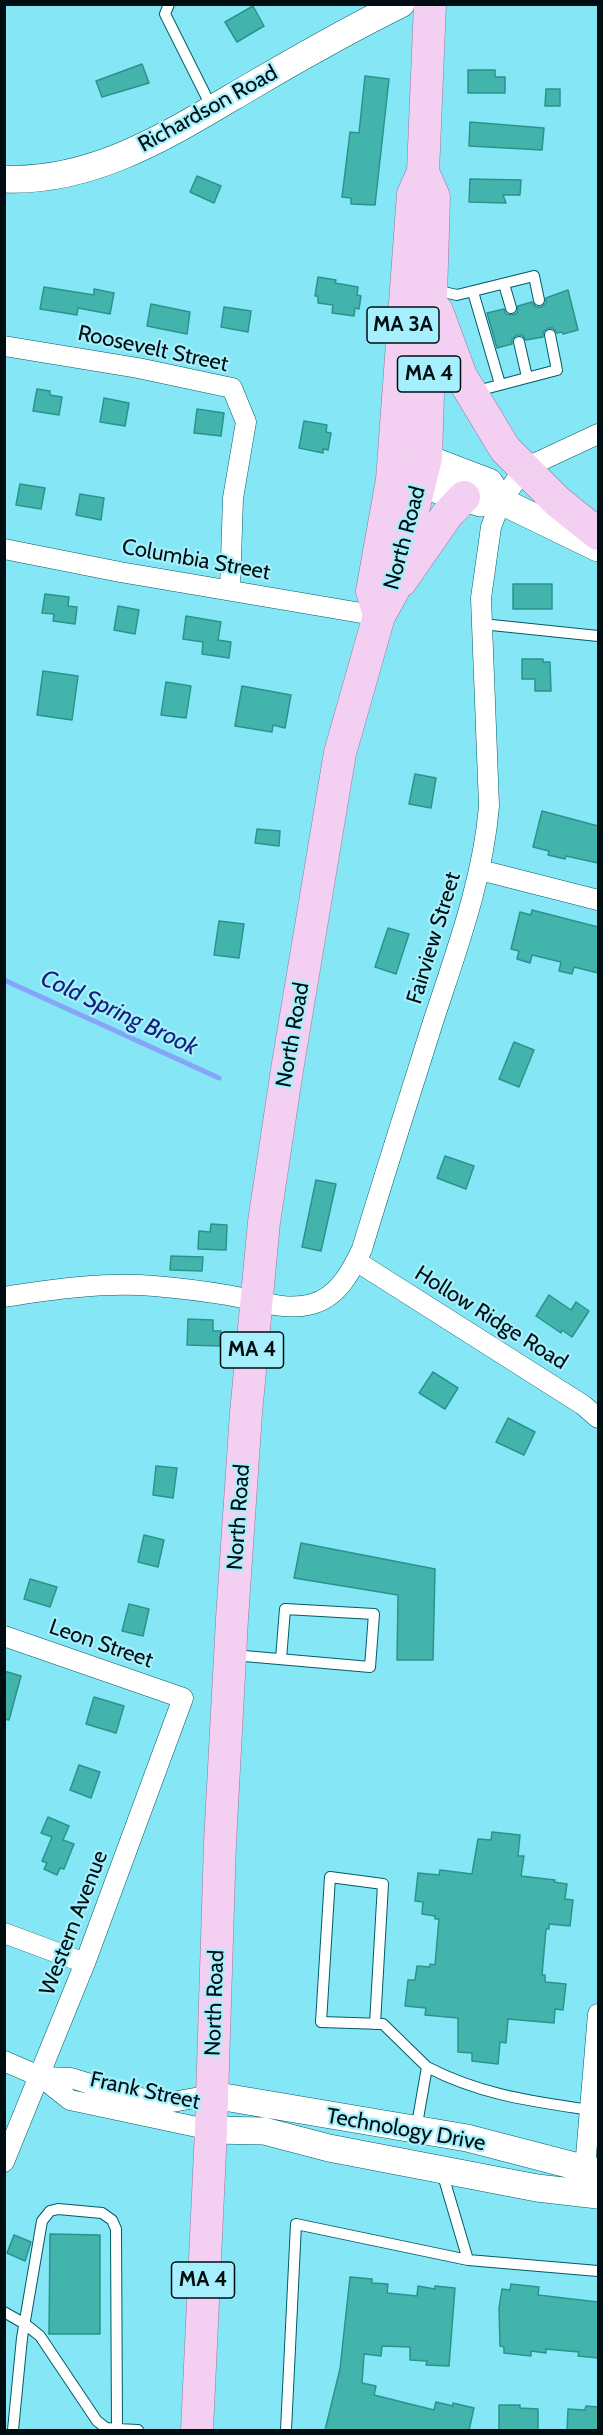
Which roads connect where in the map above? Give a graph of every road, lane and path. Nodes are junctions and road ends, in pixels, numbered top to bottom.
1 (169, 4) edge
2 (401, 4) edge
3 (430, 4) edge
4 (213, 109) junction
5 (423, 171) junction
6 (4, 178) edge
7 (504, 284) junction
8 (431, 290) junction
9 (473, 292) junction
10 (539, 300) dead end
11 (511, 308) dead end
12 (550, 335) dead end
13 (519, 342) dead end
14 (4, 346) edge
15 (527, 377) junction
16 (485, 388) junction
17 (598, 434) edge
18 (525, 468) junction
19 (408, 469) junction
20 (464, 498) junction
21 (501, 501) junction
22 (598, 534) edge
23 (598, 548) edge
24 (4, 549) edge
25 (230, 590) junction
26 (386, 603) junction
27 (482, 624) junction
28 (598, 636) edge
29 (480, 870) junction
30 (598, 900) edge
31 (356, 1262) junction
32 (4, 1297) edge
33 (257, 1301) junction
34 (598, 1418) edge
35 (4, 1636) edge
36 (230, 1655) junction
37 (281, 1659) junction
38 (183, 1698) joint
39 (4, 1933) edge
40 (85, 1964) junction
41 (598, 2014) edge
42 (375, 2024) junction
43 (4, 2061) edge
44 (427, 2067) junction
45 (41, 2077) junction
46 (212, 2095) junction
47 (590, 2110) junction
48 (211, 2130) junction
49 (416, 2130) junction
50 (4, 2162) edge
51 (441, 2168) junction
52 (592, 2170) edge
53 (598, 2195) edge
54 (468, 2260) junction
55 (598, 2271) edge
56 (4, 2312) edge
57 (25, 2324) junction
58 (13, 2430) edge
59 (117, 2430) edge
60 (138, 2430) edge
61 (197, 2430) edge
62 (286, 2430) edge

1 - 4 lane
2 - 4 street, Richardson Road
3 - 5 main road, MA 3A
4 - 6 street, Richardson Road
5 - 8 main road, MA 3A
5 - 19 main road, MA 3A
7 - 9 lane
7 - 10 lane
7 - 11 lane
8 - 9 lane
8 - 16 main road, MA 3A
8 - 19 main road, MA 4
9 - 16 lane
12 - 15 lane
13 - 15 lane
14 - 25 street, Roosevelt Street
15 - 16 lane
16 - 18 main road, MA 3A
17 - 18 street
18 - 21 street, Fairview Street
18 - 22 main road, MA 3A
19 - 20 street
19 - 21 street
19 - 26 main road, North Road / MA 4
20 - 21 street
20 - 26 main road
21 - 23 street
21 - 27 street, Fairview Street
24 - 25 street, Columbia Street
25 - 26 street, Columbia Street
26 - 33 main road, North Road / MA 4
27 - 28 lane
27 - 29 street, Fairview Street
29 - 30 street
29 - 31 street, Fairview Street
31 - 33 street, Fairview Street
31 - 34 street, Hollow Ridge Road
32 - 33 street, Fairview Street
33 - 36 main road, North Road / MA 4
35 - 38 street, Leon Street
36 - 37 lane
36 - 46 main road, North Road / MA 4
37 - 37 lane
38 - 40 street, Western Avenue
39 - 40 street
40 - 45 street, Western Avenue
41 - 47 street
42 - 42 lane
42 - 44 lane
43 - 45 street, Frank Street
44 - 47 lane
44 - 49 lane
45 - 46 street, Frank Street
45 - 48 street, Frank Street
45 - 50 street, Western Avenue
46 - 48 main road, North Road / MA 4
46 - 49 street, Technology Drive
47 - 52 street
48 - 51 street, Technology Drive
48 - 61 main road, North Road / MA 4
49 - 52 street, Technology Drive
51 - 53 street, Technology Drive
51 - 54 lane
54 - 55 lane
54 - 62 lane
56 - 57 lane
57 - 58 lane
57 - 59 lane
57 - 59 lane
59 - 60 lane

